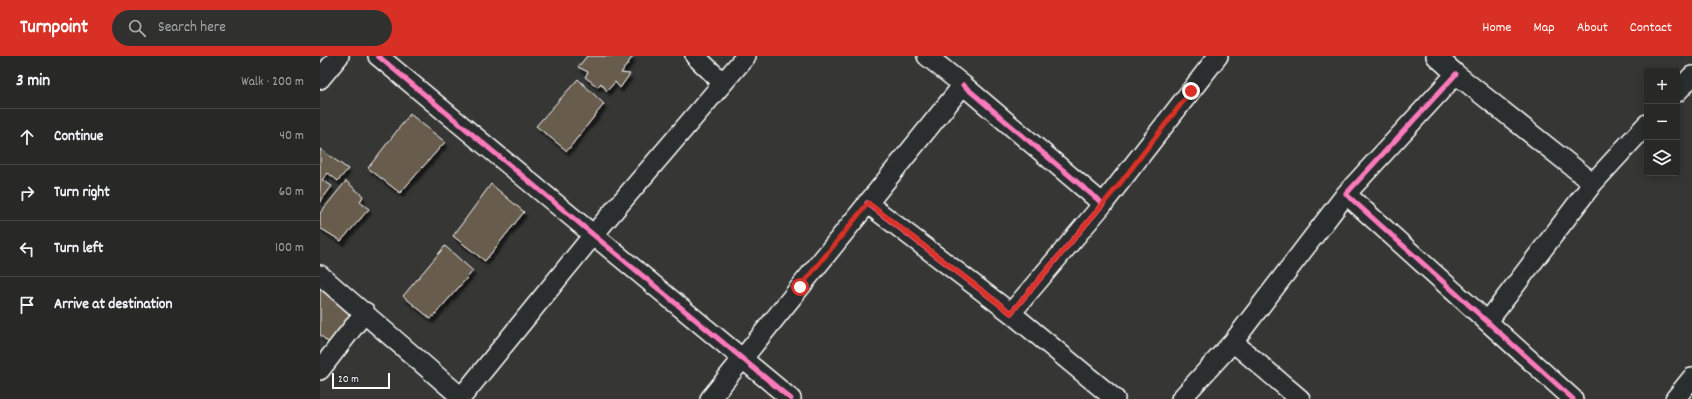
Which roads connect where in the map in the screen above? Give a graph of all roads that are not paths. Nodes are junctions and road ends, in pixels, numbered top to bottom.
1 (339, 56) edge
2 (378, 56) edge
3 (695, 56) edge
4 (746, 56) edge
5 (927, 56) edge
6 (1218, 56) edge
7 (1436, 56) edge
8 (1456, 74) junction
9 (1692, 76) edge
10 (320, 79) edge
11 (723, 83) junction
12 (963, 85) junction
13 (1680, 89) edge
14 (1644, 127) edge
15 (1593, 183) junction
16 (1346, 194) junction
17 (868, 203) junction
18 (1103, 204) junction
19 (594, 234) junction
20 (320, 275) edge
21 (365, 312) junction
22 (1011, 313) junction
23 (1488, 322) junction
24 (1233, 342) junction
25 (742, 358) junction
26 (320, 370) edge
27 (1692, 378) edge
28 (460, 398) edge
29 (710, 399) edge
30 (791, 399) edge
31 (1115, 399) edge
32 (1181, 399) edge
33 (1300, 399) edge
34 (1573, 399) edge
35 (1675, 399) edge

1 - 10 street
2 - 19 street
3 - 11 street
4 - 11 street
5 - 12 street
6 - 18 street
7 - 8 street
8 - 15 street
8 - 16 street
9 - 13 street
11 - 19 street
12 - 17 street
12 - 18 street
14 - 15 street
15 - 23 street
16 - 23 street
16 - 24 street
17 - 22 street
17 - 25 street
18 - 22 street
19 - 25 street
19 - 28 street
20 - 21 street
21 - 26 street
21 - 28 street
22 - 31 street
23 - 34 street
24 - 32 street
24 - 33 street
25 - 29 street
25 - 30 street
27 - 35 street

